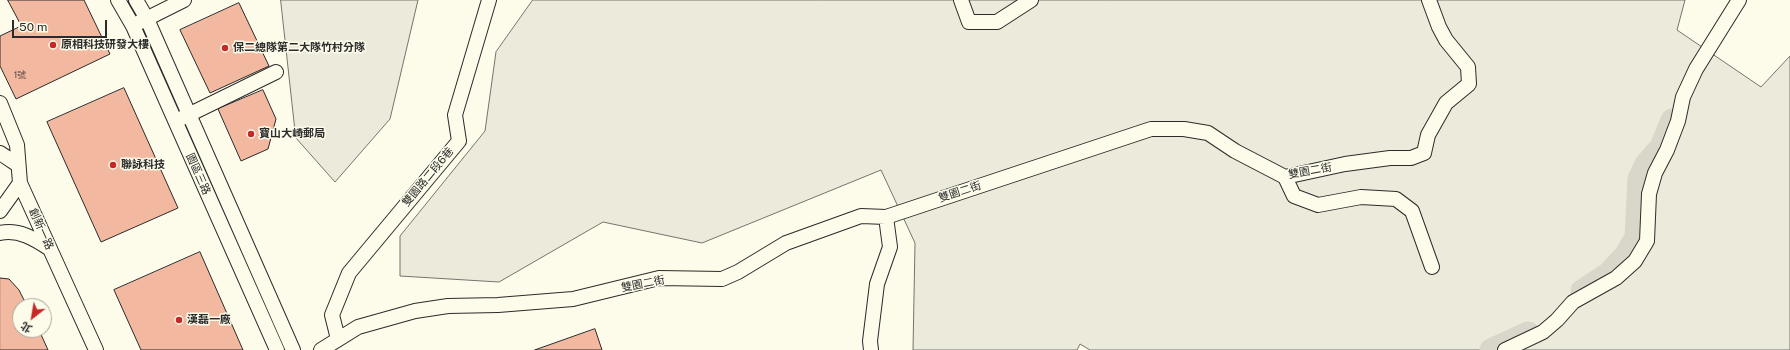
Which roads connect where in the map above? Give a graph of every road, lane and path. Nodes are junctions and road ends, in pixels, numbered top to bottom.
1 (118, 0) edge
2 (136, 0) edge
3 (184, 0) edge
4 (490, 0) edge
5 (961, 0) edge
6 (1031, 0) edge
7 (1429, 0) edge
8 (1739, 0) edge
9 (147, 20) junction
10 (133, 26) junction
11 (276, 72) dead end
12 (0, 103) edge
13 (189, 115) junction
14 (175, 122) junction
15 (0, 153) edge
16 (18, 165) junction
17 (1285, 177) junction
18 (20, 183) junction
19 (0, 211) edge
20 (886, 217) junction
21 (0, 233) edge
22 (50, 249) junction
23 (1432, 267) dead end
24 (338, 338) junction
25 (96, 350) edge
26 (277, 350) edge
27 (293, 350) edge
28 (321, 350) edge
29 (871, 350) edge
30 (1505, 350) edge

1 - 10 street, 園區三路
2 - 9 street, 園區三路
3 - 9 street
4 - 24 street, 雙園路二段6巷
5 - 6 street
7 - 17 street, 雙園二街
8 - 30 street
9 - 10 street
9 - 13 street, 園區三路
10 - 14 street, 園區三路
11 - 13 street
12 - 16 street, 創新一路
13 - 14 street
13 - 27 street, 園區三路
14 - 26 street, 園區三路
15 - 16 street
16 - 18 street, 創新一路
17 - 20 street, 雙園二街
17 - 23 street
18 - 19 street
18 - 22 street, 創新一路
20 - 24 street, 雙園二街
20 - 29 street
21 - 22 street
22 - 25 street, 創新一路
24 - 28 street, 雙園二街

